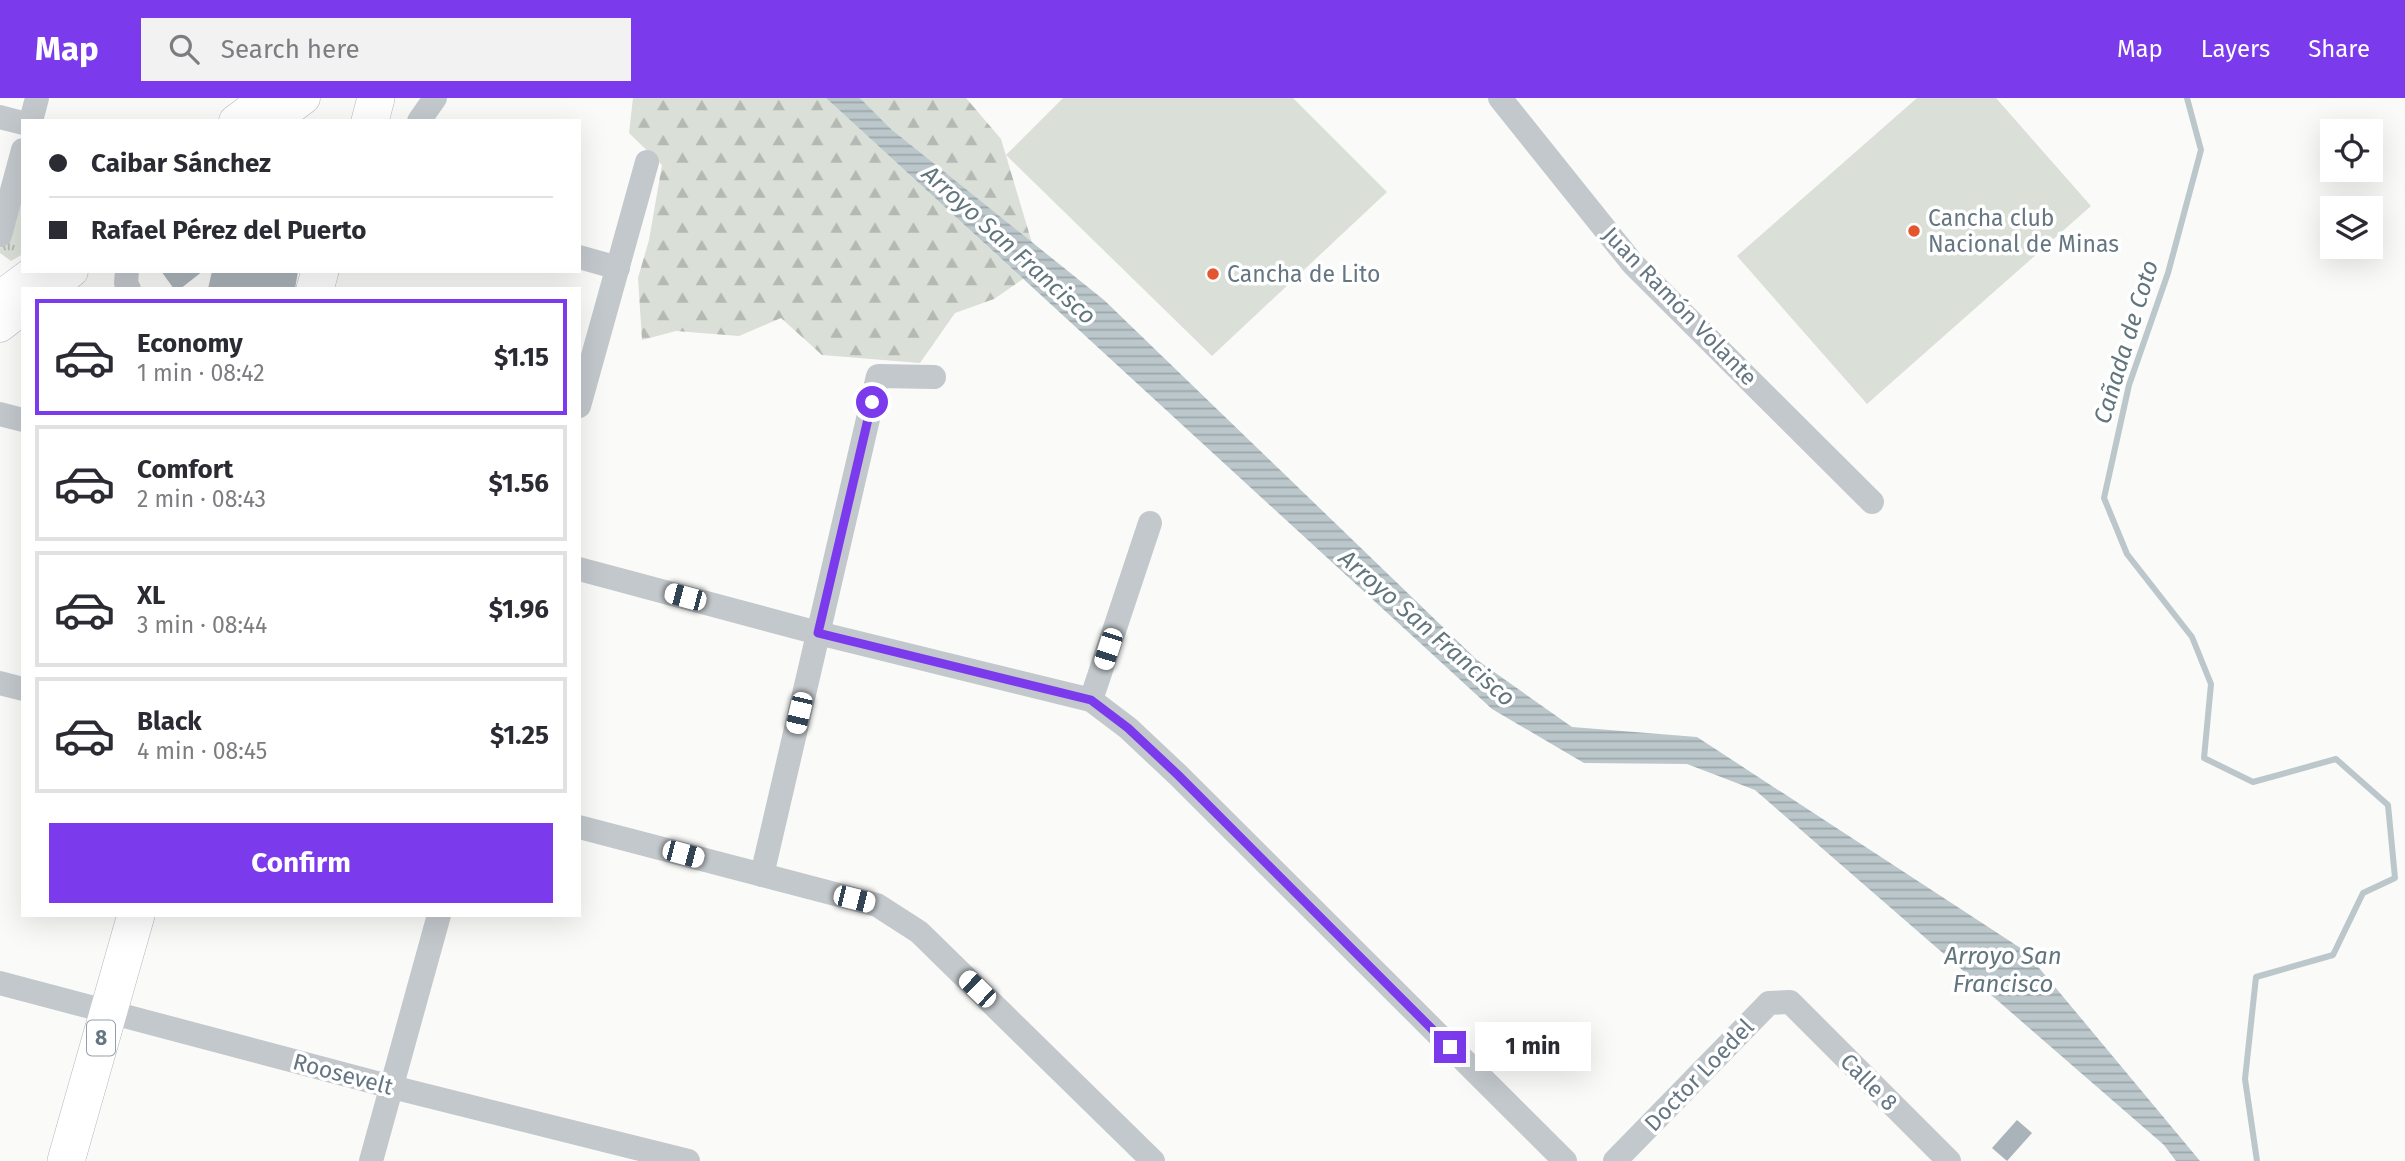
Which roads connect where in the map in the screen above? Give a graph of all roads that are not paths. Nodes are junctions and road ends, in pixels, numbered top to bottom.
1 (37, 98) edge
2 (304, 98) edge
3 (361, 98) edge
4 (376, 98) edge
5 (435, 98) edge
6 (1500, 98) edge
7 (256, 114) edge
8 (0, 117) edge
9 (31, 119) edge
10 (356, 119) edge
11 (371, 119) edge
12 (420, 119) edge
13 (21, 122) edge
14 (21, 157) edge
15 (647, 162) dead end
16 (0, 235) edge
17 (581, 258) edge
18 (618, 268) junction
19 (32, 273) edge
20 (69, 273) edge
21 (52, 287) edge
22 (0, 297) edge
23 (21, 310) edge
24 (0, 326) edge
25 (934, 377) dead end
26 (581, 399) edge
27 (0, 414) edge
28 (21, 419) edge
29 (1872, 502) dead end
30 (1150, 523) dead end
31 (581, 570) edge
32 (818, 633) junction
33 (0, 683) edge
34 (21, 688) edge
35 (1091, 700) junction
36 (581, 828) edge
37 (762, 875) junction
38 (135, 917) edge
39 (438, 917) edge
40 (0, 983) edge
41 (1790, 1002) joint
42 (109, 1011) junction
43 (393, 1087) junction
44 (66, 1161) edge
45 (371, 1161) edge
46 (688, 1161) edge
47 (1153, 1161) edge
48 (1565, 1161) edge
49 (1615, 1161) edge
50 (1949, 1161) edge

1 - 9 street
2 - 7 main road
3 - 10 highway
4 - 11 highway
5 - 12 street
6 - 29 street, Juan Ramón Volante
8 - 13 street
14 - 16 street
15 - 18 street
17 - 18 street
18 - 26 street
19 - 22 main road
20 - 21 main road
23 - 24 main road
25 - 32 street
27 - 28 street
30 - 35 street
31 - 32 street
32 - 35 street
32 - 37 street
33 - 34 street
35 - 48 street
36 - 37 street
37 - 47 street
38 - 42 highway, 8
39 - 43 street
40 - 42 street, Roosevelt
41 - 49 street, Doctor Loedel
41 - 50 street, Calle 8
42 - 43 street, Roosevelt
42 - 44 highway, 8
43 - 45 street
43 - 46 street, Roosevelt

